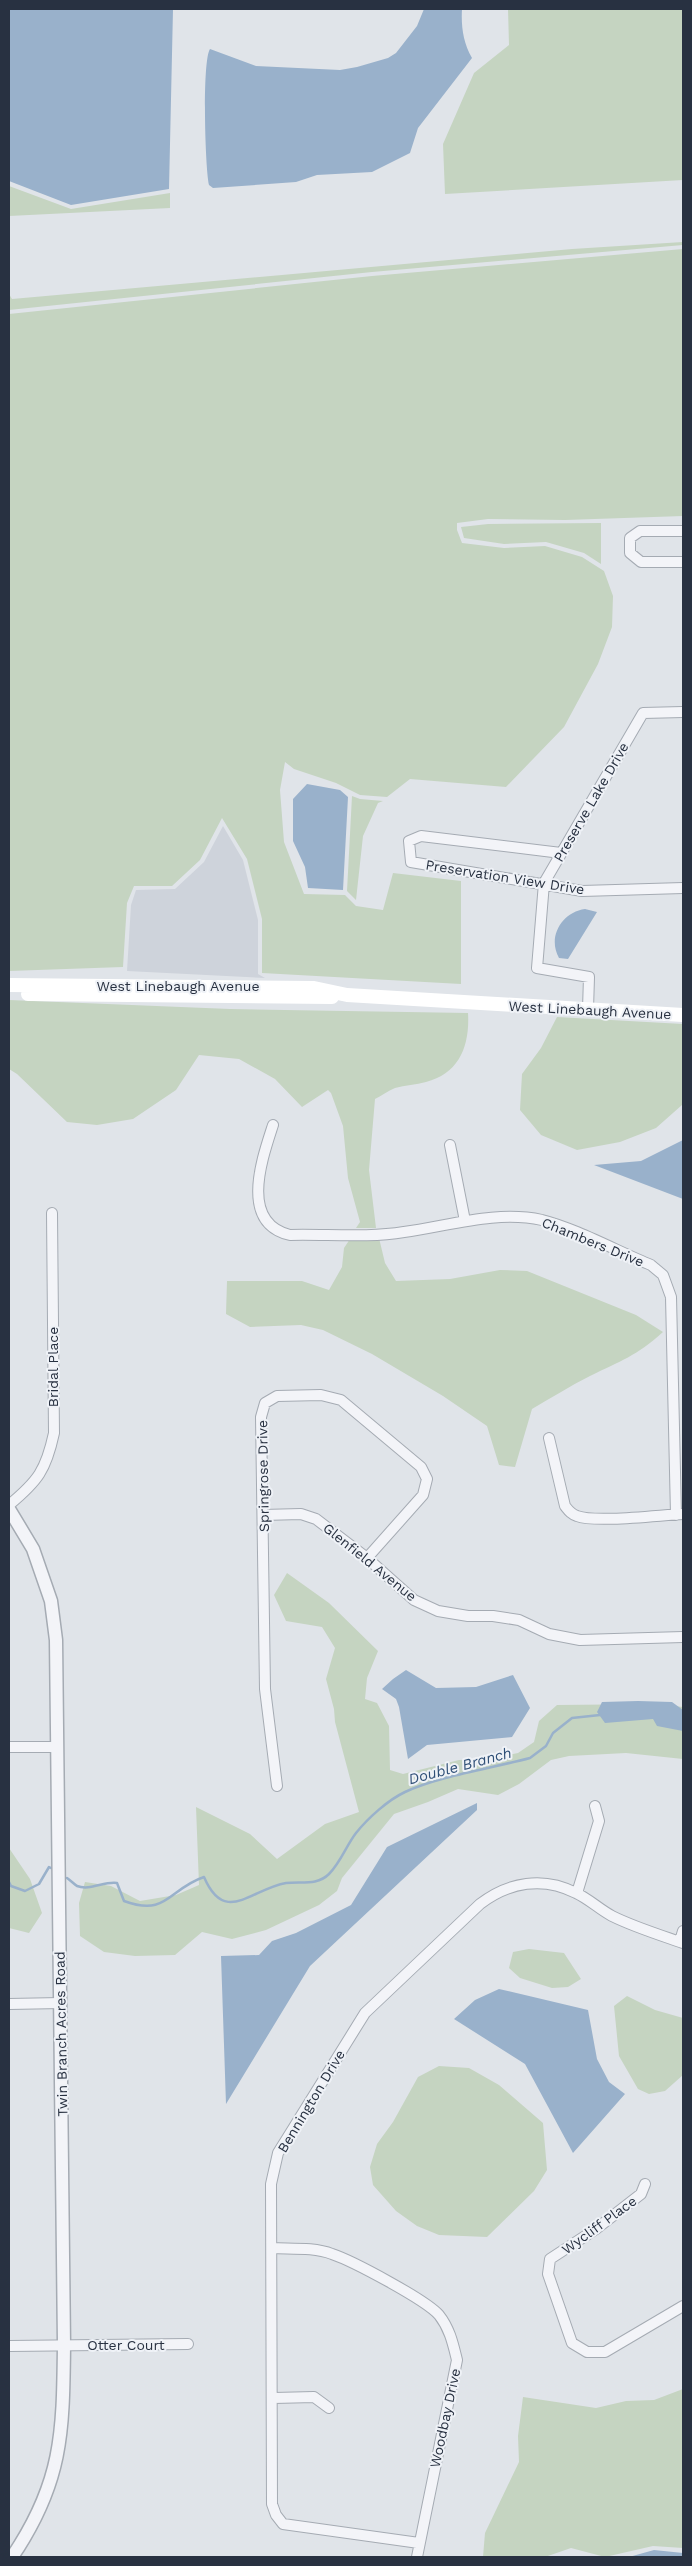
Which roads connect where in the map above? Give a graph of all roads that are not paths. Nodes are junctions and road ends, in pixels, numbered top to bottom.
1 (683, 531) edge
2 (683, 562) edge
3 (683, 712) edge
4 (561, 854) junction
5 (544, 883) junction
6 (683, 888) edge
7 (9, 985) edge
8 (153, 991) junction
9 (9, 994) edge
10 (588, 1009) junction
11 (683, 1015) edge
12 (273, 1125) dead end
13 (450, 1145) dead end
14 (52, 1213) dead end
15 (465, 1221) junction
16 (549, 1438) dead end
17 (9, 1504) edge
18 (9, 1509) edge
19 (680, 1514) edge
20 (263, 1515) junction
21 (367, 1558) junction
22 (683, 1637) edge
23 (9, 1747) edge
24 (58, 1747) junction
25 (277, 1786) dead end
26 (595, 1806) dead end
27 (577, 1893) junction
28 (683, 1931) edge
29 (681, 1942) edge
30 (9, 2004) edge
31 (61, 2004) junction
32 (645, 2184) dead end
33 (272, 2248) junction
34 (683, 2306) edge
35 (188, 2344) dead end
36 (64, 2345) junction
37 (9, 2346) edge
38 (274, 2398) junction
39 (328, 2408) dead end
40 (419, 2543) junction
41 (12, 2557) edge
42 (417, 2557) edge

1 - 2 street
3 - 4 street, Preserve Lake Drive
4 - 5 street, Preserve Lake Drive
4 - 5 street, Preservation View Drive
5 - 6 street, Preservation View Drive
5 - 10 street, Preserve Lake Drive
7 - 8 main road, West Linebaugh Avenue
8 - 9 main road, West Linebaugh Avenue
8 - 10 main road, West Linebaugh Avenue
10 - 11 main road, West Linebaugh Avenue
12 - 15 street, Chambers Drive
13 - 15 street
14 - 17 street, Bridal Place
15 - 19 street, Chambers Drive
16 - 19 street
18 - 24 street, Twin Branch Acres Road
20 - 21 street, Glenfield Avenue
20 - 21 street, Springrose Drive
20 - 25 street, Springrose Drive
21 - 22 street, Glenfield Avenue
23 - 24 street
24 - 31 street, Twin Branch Acres Road
26 - 27 street
27 - 29 street, Bennington Drive
27 - 33 street, Bennington Drive
28 - 29 street
30 - 31 street
31 - 36 street, Twin Branch Acres Road
32 - 34 street, Wycliff Place
33 - 38 street, Bennington Drive
33 - 40 street, Woodbay Drive
35 - 36 street, Otter Court
36 - 37 street, Otter Court
36 - 41 street, Twin Branch Acres Road
38 - 39 street
38 - 40 street, Bennington Drive
40 - 42 street, Woodbay Drive

